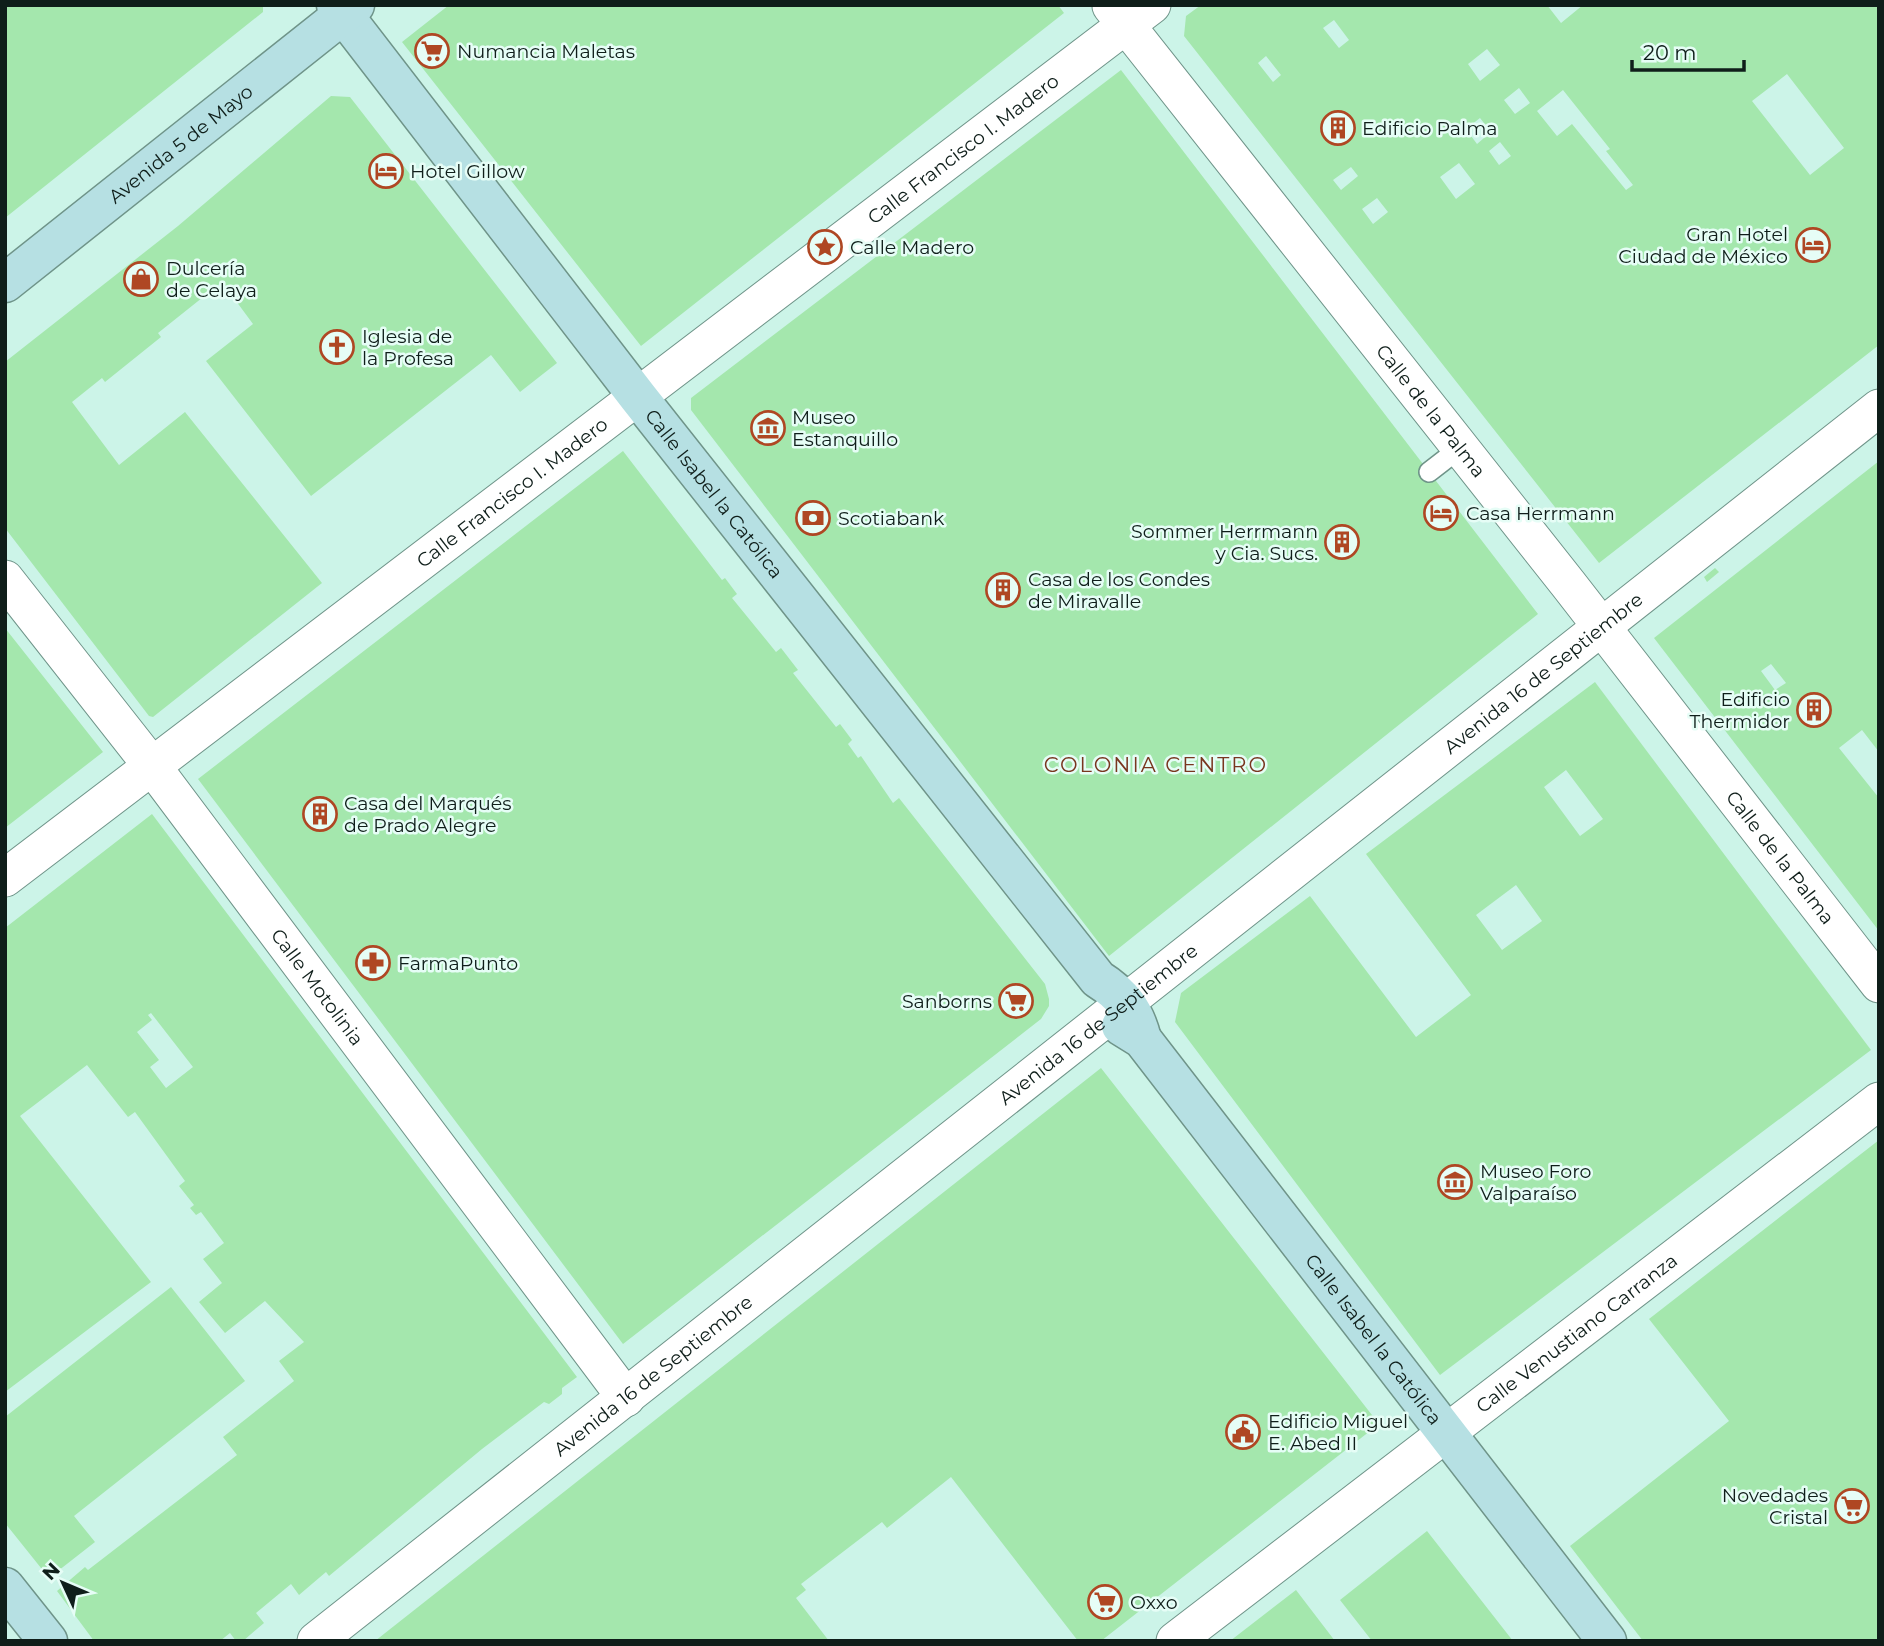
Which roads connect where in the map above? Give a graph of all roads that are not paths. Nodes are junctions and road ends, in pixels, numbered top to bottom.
1 (345, 8) edge
2 (1130, 12) edge
3 (5, 283) edge
4 (638, 397) junction
5 (1879, 408) edge
6 (1460, 448) junction
7 (1429, 472) dead end
8 (5, 579) edge
9 (1601, 626) junction
10 (152, 766) junction
11 (5, 878) edge
12 (1879, 984) edge
13 (1111, 998) junction
14 (1879, 1101) edge
15 (626, 1398) junction
16 (1448, 1434) junction
17 (5, 1587) edge
18 (48, 1641) edge
19 (316, 1641) edge
20 (1175, 1641) edge
21 (1607, 1641) edge

1 - 3 street, Avenida 5 de Mayo
1 - 4 street, Calle Isabel la Católica
2 - 4 street, Calle Francisco I. Madero
2 - 6 street, Calle de la Palma
4 - 10 street, Calle Francisco I. Madero
4 - 13 street, Calle Isabel la Católica
5 - 9 street, Avenida 16 de Septiembre
6 - 7 lane
6 - 9 street, Calle de la Palma
8 - 10 street, Calle Motolinia
9 - 12 street, Calle de la Palma
9 - 13 street, Avenida 16 de Septiembre
10 - 11 street, Calle Francisco I. Madero
10 - 15 street, Calle Motolinia
13 - 15 street, Avenida 16 de Septiembre
13 - 16 street, Calle Isabel la Católica
14 - 16 street, Calle Venustiano Carranza
15 - 19 street, Avenida 16 de Septiembre
16 - 20 street, Calle Venustiano Carranza
16 - 21 street, Calle Isabel la Católica
17 - 18 street

